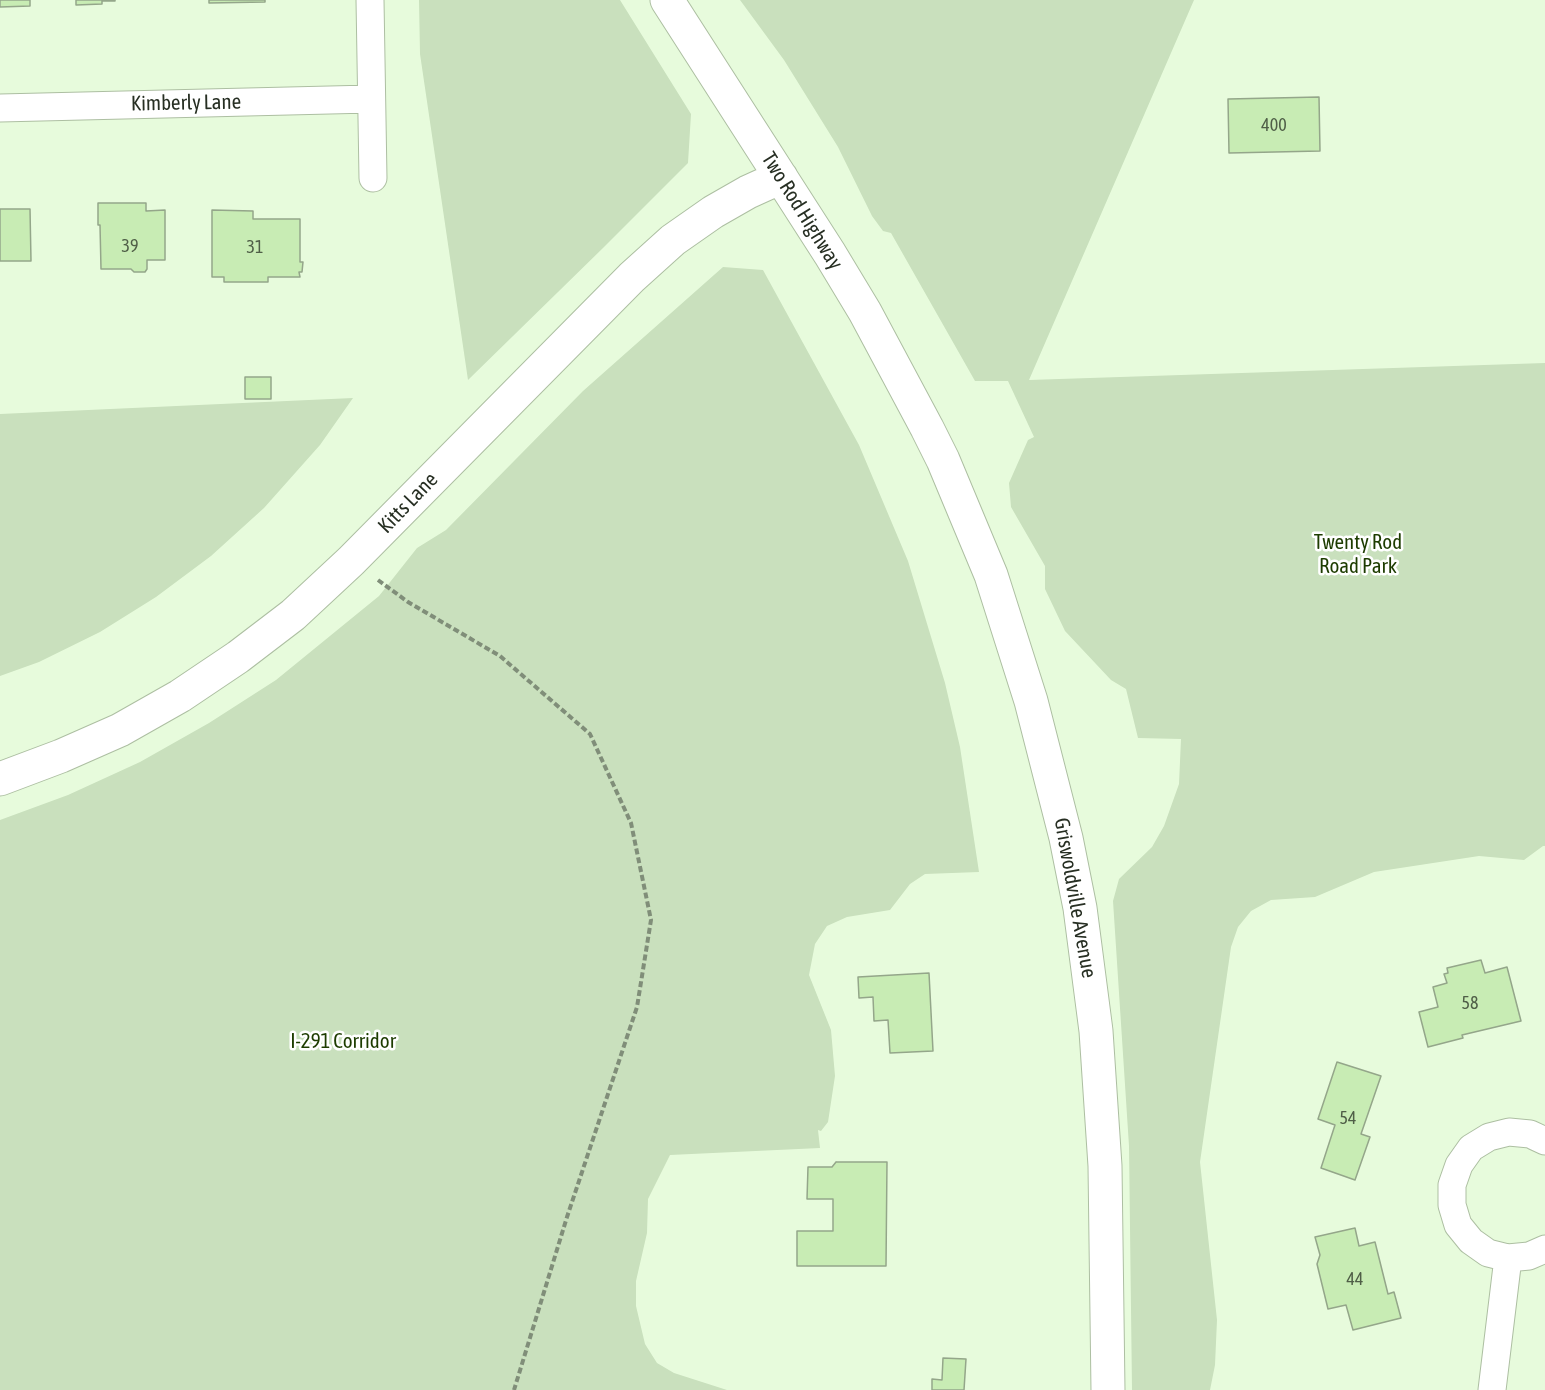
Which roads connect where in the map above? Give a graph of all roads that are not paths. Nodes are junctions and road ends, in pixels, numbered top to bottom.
1 (370, 0) edge
2 (667, 0) edge
3 (371, 99) junction
4 (0, 108) edge
5 (781, 177) junction
6 (372, 178) dead end
7 (927, 428) joint
8 (0, 779) edge
9 (1545, 1141) edge
10 (1545, 1249) edge
11 (1508, 1258) junction
12 (1108, 1390) edge
13 (1492, 1390) edge

1 - 3 street
2 - 5 street, Two Rod Highway
3 - 4 street, Kimberly Lane
3 - 6 street
5 - 7 street, Two Rod Highway
5 - 8 street, Kitts Lane
7 - 12 street, Griswoldville Avenue
9 - 11 street
10 - 11 street
11 - 13 street

